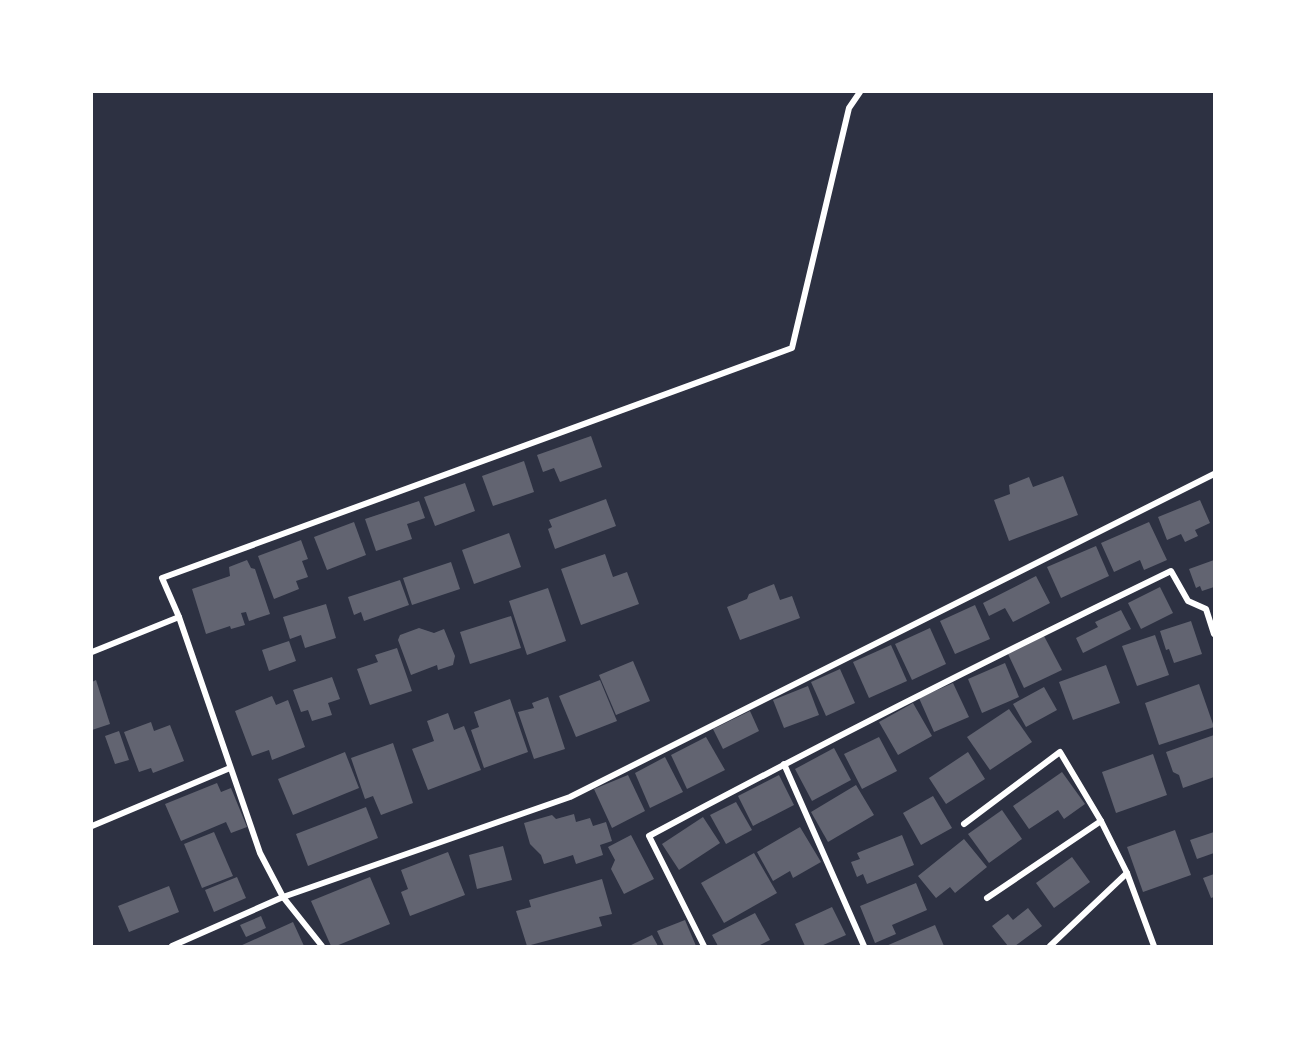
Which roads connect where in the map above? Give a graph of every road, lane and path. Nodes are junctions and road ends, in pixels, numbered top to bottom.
1 (860, 92) edge
2 (1215, 474) edge
3 (179, 617) junction
4 (1215, 634) edge
5 (92, 652) edge
6 (784, 764) junction
7 (230, 768) junction
8 (1101, 821) junction
9 (964, 824) dead end
10 (92, 826) edge
11 (1127, 873) junction
12 (283, 897) junction
13 (987, 898) dead end
14 (172, 946) edge
15 (322, 946) edge
16 (704, 946) edge
17 (864, 946) edge
18 (1050, 946) edge
19 (1154, 946) edge

1 - 3 street
2 - 12 street
3 - 5 street
3 - 7 street
4 - 6 street
6 - 16 street
6 - 17 street
7 - 10 street
7 - 12 street
8 - 9 street
8 - 11 street
8 - 13 street
11 - 18 street
11 - 19 street
12 - 14 street
12 - 15 street

